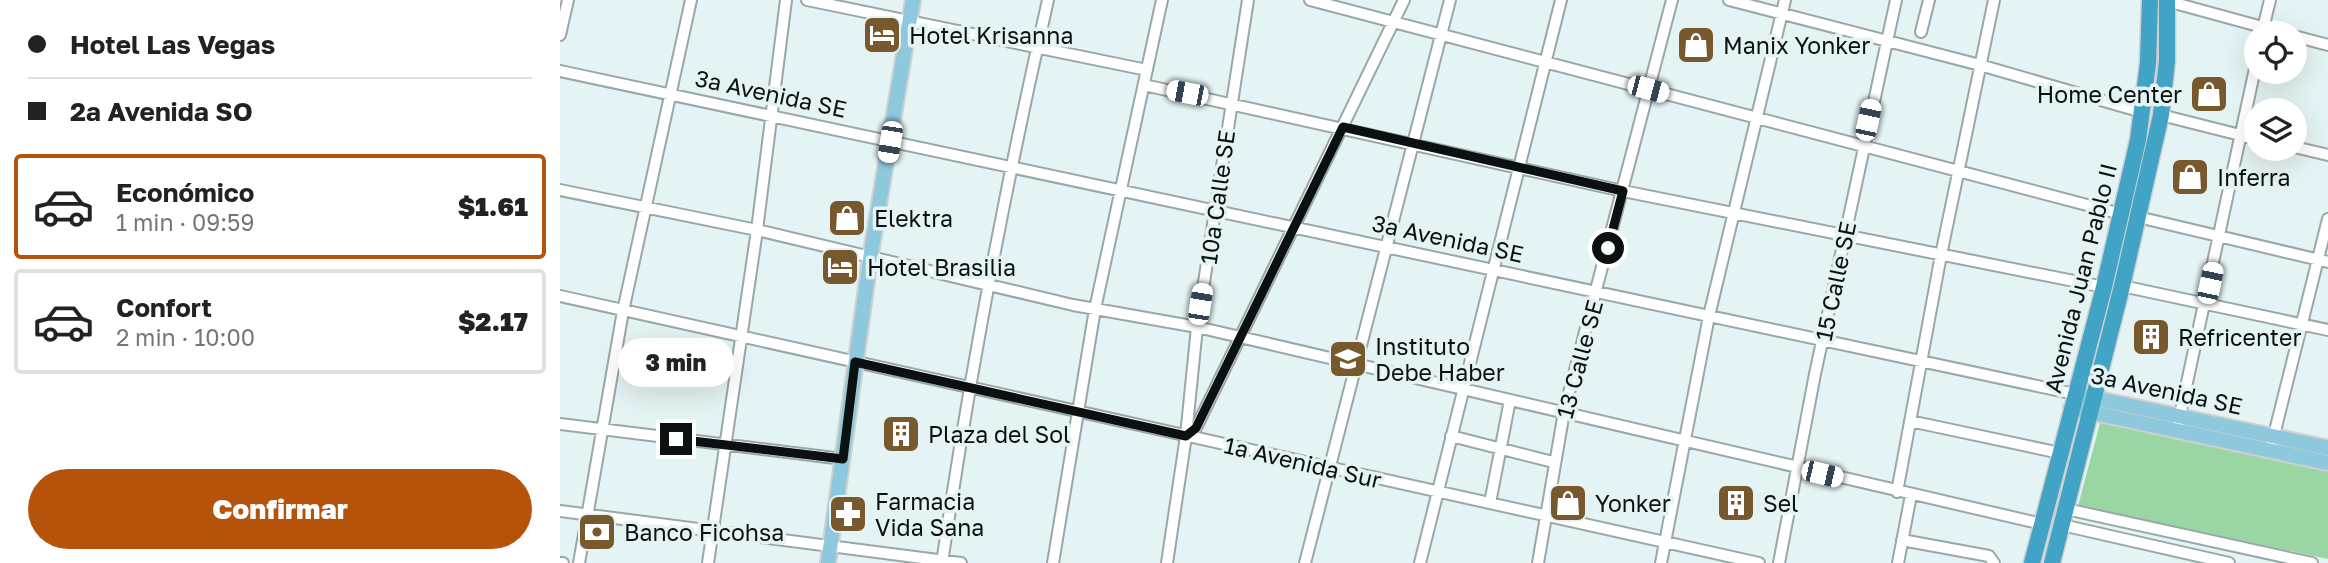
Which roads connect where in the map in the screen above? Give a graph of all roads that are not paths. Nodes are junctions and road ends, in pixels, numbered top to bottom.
1 (568, 0) edge
2 (691, 0) edge
3 (786, 0) edge
4 (807, 0) edge
5 (913, 0) edge
6 (1048, 0) edge
7 (1162, 0) edge
8 (1248, 0) edge
9 (1310, 0) edge
10 (1404, 0) edge
11 (1450, 0) edge
12 (1561, 0) edge
13 (1672, 0) edge
14 (1729, 0) edge
15 (1785, 0) edge
16 (1896, 0) edge
17 (1929, 0) edge
18 (1994, 0) edge
19 (2150, 0) edge
20 (2270, 0) edge
21 (2167, 1) edge
22 (1782, 13) junction
23 (909, 21) junction
24 (2265, 21) edge
25 (1393, 23) junction
26 (2244, 25) edge
27 (1921, 32) dead end
28 (560, 35) edge
29 (1442, 36) junction
30 (2307, 39) edge
31 (1886, 41) junction
32 (2328, 45) edge
33 (1037, 47) junction
34 (1544, 62) junction
35 (1980, 65) junction
36 (1147, 70) junction
37 (560, 71) edge
38 (2251, 84) edge
39 (1144, 85) junction
40 (1648, 89) junction
41 (671, 94) junction
42 (1231, 102) junction
43 (2142, 112) junction
44 (2161, 115) junction
45 (771, 116) junction
46 (1755, 118) junction
47 (1343, 127) junction
48 (2240, 135) junction
49 (2244, 136) edge
50 (890, 142) junction
51 (1414, 143) junction
52 (1863, 146) junction
53 (2307, 150) edge
54 (2328, 155) edge
55 (1010, 168) junction
56 (1517, 168) junction
57 (1958, 174) junction
58 (560, 190) edge
59 (1623, 191) junction
60 (1121, 192) junction
61 (645, 209) junction
62 (1733, 211) junction
63 (1214, 212) junction
64 (2121, 214) junction
65 (2138, 217) junction
66 (2328, 219) edge
67 (1293, 229) junction
68 (757, 230) junction
69 (1845, 233) junction
70 (2220, 238) junction
71 (1387, 249) junction
72 (1941, 255) junction
73 (870, 258) junction
74 (2323, 261) edge
75 (1494, 271) junction
76 (987, 284) junction
77 (2122, 286) junction
78 (2104, 287) junction
79 (1596, 292) junction
80 (560, 296) edge
81 (2206, 306) junction
82 (1095, 309) junction
83 (623, 311) junction
84 (1709, 316) junction
85 (2301, 325) junction
86 (1197, 327) junction
87 (2328, 330) edge
88 (739, 337) junction
89 (1238, 337) junction
90 (1823, 340) junction
91 (1922, 360) junction
92 (855, 362) junction
93 (1357, 366) junction
94 (968, 387) junction
95 (1463, 390) junction
96 (1510, 400) junction
97 (2073, 401) junction
98 (2091, 405) junction
99 (1076, 411) junction
100 (1563, 412) junction
101 (2180, 415) junction
102 (1910, 421) junction
103 (560, 424) edge
104 (2176, 430) junction
105 (603, 431) junction
106 (1186, 436) junction
107 (1451, 436) junction
108 (2274, 436) junction
109 (1683, 442) junction
110 (724, 445) junction
111 (2328, 448) edge
112 (1498, 449) junction
113 (2270, 451) junction
114 (2060, 453) junction
115 (843, 459) junction
116 (1553, 462) junction
117 (2328, 463) edge
118 (1331, 468) junction
119 (1797, 468) junction
120 (1436, 491) junction
121 (1897, 492) junction
122 (1911, 495) junction
123 (1490, 503) junction
124 (560, 512) edge
125 (587, 515) junction
126 (1546, 516) junction
127 (2064, 517) junction
128 (2107, 518) junction
129 (2042, 524) junction
130 (2164, 531) junction
131 (712, 532) junction
132 (2103, 535) junction
133 (1902, 540) junction
134 (1665, 542) junction
135 (2159, 547) junction
136 (829, 556) edge
137 (942, 562) edge
138 (2305, 562) edge
139 (579, 563) edge
140 (708, 563) edge
141 (961, 563) edge
142 (1053, 563) edge
143 (1167, 563) edge
144 (1305, 563) edge
145 (1420, 563) edge
146 (1538, 563) edge
147 (1661, 563) edge
148 (1759, 563) edge
149 (1780, 563) edge
150 (1898, 563) edge
151 (1994, 563) edge
152 (2032, 563) edge
153 (2052, 563) edge
154 (2229, 563) edge

1 - 28 street
2 - 41 street
3 - 45 street
4 - 23 street
5 - 23 main road
6 - 33 street
7 - 36 street
8 - 42 street, 10a Calle SE
9 - 25 street
10 - 25 street
11 - 29 street
12 - 34 street
13 - 40 street, 13 Calle SE
14 - 22 street
15 - 22 street
16 - 31 street, 15 Calle SE
17 - 27 street
18 - 35 street
19 - 43 highway, Avenida Juan Pablo II
20 - 24 street
21 - 26 street
21 - 44 highway, Avenida Juan Pablo II
22 - 31 street
22 - 46 street
23 - 33 street
23 - 50 main road
25 - 29 street
25 - 47 street
29 - 34 street
29 - 51 street
30 - 32 street
31 - 35 street
31 - 52 street, 15 Calle SE
33 - 36 street
33 - 55 street
34 - 40 street
34 - 56 street
35 - 43 street
35 - 57 street
36 - 39 street
37 - 41 street, 3a Avenida SE
38 - 48 street
39 - 42 street
39 - 60 street
40 - 46 street
40 - 59 street, 13 Calle SE
41 - 45 street, 3a Avenida SE
41 - 61 street
42 - 47 street
42 - 63 street, 10a Calle SE
43 - 64 highway, Avenida Juan Pablo II
44 - 48 street
44 - 65 highway, Avenida Juan Pablo II
45 - 50 street, 3a Avenida SE
45 - 68 street
46 - 52 street
46 - 62 street
47 - 51 street
47 - 67 street
48 - 49 street
48 - 70 street
50 - 55 street, 3a Avenida SE
50 - 73 main road
51 - 56 street
51 - 71 street
52 - 57 street
52 - 69 street, 15 Calle SE
53 - 54 street
55 - 60 street, 3a Avenida SE
55 - 76 street
56 - 59 street
56 - 75 street
57 - 64 street
57 - 72 street
58 - 61 street
59 - 62 street
59 - 79 street, 13 Calle SE
60 - 63 street, 3a Avenida SE
60 - 82 street
61 - 68 street
61 - 83 street
62 - 69 street
62 - 84 street
63 - 67 street, 3a Avenida SE
63 - 86 street, 10a Calle SE
64 - 78 highway, Avenida Juan Pablo II
65 - 70 street
65 - 77 highway, Avenida Juan Pablo II
66 - 74 street
67 - 71 street, 3a Avenida SE
67 - 89 street
68 - 73 street
68 - 88 street
69 - 72 street
69 - 90 street, 15 Calle SE
70 - 74 street
70 - 81 street
71 - 75 street, 3a Avenida SE
71 - 93 street
72 - 78 street
72 - 91 street
73 - 76 street
73 - 92 main road
74 - 85 street
75 - 79 street, 3a Avenida SE
75 - 95 street
76 - 82 street
76 - 94 street
77 - 81 street
77 - 98 highway, Avenida Juan Pablo II
78 - 97 highway, Avenida Juan Pablo II
79 - 84 street, 3a Avenida SE
79 - 100 street, 13 Calle SE
80 - 83 street, 1a Avenida Sur
81 - 85 street
81 - 101 street
82 - 86 street
82 - 99 street
83 - 88 street, 1a Avenida Sur
83 - 105 street
84 - 90 street, 3a Avenida SE
84 - 109 street
85 - 87 street
85 - 108 street
86 - 89 street
86 - 106 street, 10a Calle SE
88 - 92 street, 1a Avenida Sur
88 - 110 street
89 - 93 street
89 - 106 street
90 - 91 street, 3a Avenida SE
90 - 119 street, 15 Calle SE
91 - 97 street, 3a Avenida SE
91 - 102 street
92 - 94 street, 1a Avenida Sur
92 - 115 main road
93 - 95 street
93 - 118 street
94 - 99 street, 1a Avenida Sur
94 - 137 street
95 - 96 street
95 - 107 street
96 - 100 street
96 - 112 street
97 - 98 main road, 3a Avenida SE
97 - 114 highway, Avenida Juan Pablo II
98 - 101 main road, 3a Avenida SE
98 - 104 main road, 3a Avenida SE
98 - 127 highway, Avenida Juan Pablo II
99 - 106 street, 1a Avenida Sur
99 - 142 street
100 - 109 street
100 - 116 street, 13 Calle SE
101 - 104 street
101 - 108 main road, 3a Avenida SE
102 - 114 street
102 - 121 street
103 - 105 street
104 - 113 main road, 3a Avenida SE
105 - 110 street
105 - 125 street
106 - 118 street, 1a Avenida Sur
106 - 143 street, 10a Calle SE
107 - 112 street
107 - 120 street
108 - 111 main road, 3a Avenida SE
108 - 113 street
109 - 119 street
109 - 134 street
110 - 115 street
110 - 131 street
112 - 116 street
112 - 123 street
113 - 117 main road, 3a Avenida SE
114 - 129 highway, Avenida Juan Pablo II
115 - 136 main road
116 - 126 street, 13 Calle SE
118 - 120 street, 1a Avenida Sur
118 - 144 street
119 - 121 street
119 - 149 street, 15 Calle SE
120 - 123 street, 1a Avenida Sur
120 - 145 street
121 - 122 street
122 - 129 street
122 - 133 street
123 - 126 street, 1a Avenida Sur
124 - 125 street
125 - 131 street
125 - 139 street
126 - 134 street, 1a Avenida Sur
126 - 146 street, 13 Calle SE
127 - 128 street
127 - 132 street
127 - 153 highway, Avenida Juan Pablo II
128 - 130 street
128 - 132 street
129 - 152 highway, Avenida Juan Pablo II
130 - 135 street
130 - 138 street
131 - 136 street
131 - 140 street
132 - 135 street
133 - 150 street
133 - 151 street
134 - 147 street
134 - 148 street, 1a Avenida Sur
135 - 154 street
136 - 137 street
137 - 141 street

